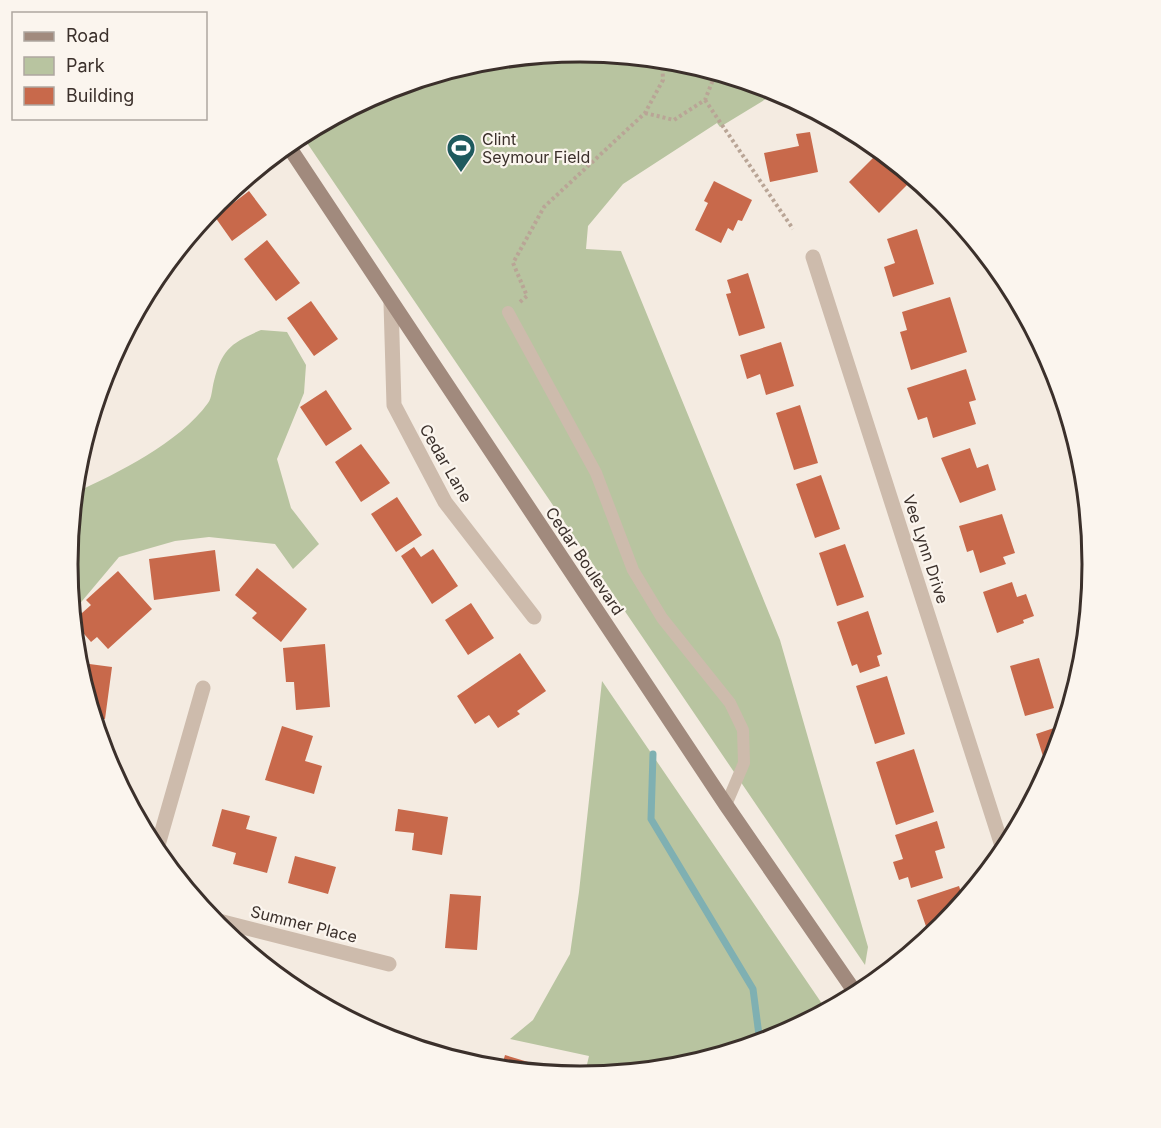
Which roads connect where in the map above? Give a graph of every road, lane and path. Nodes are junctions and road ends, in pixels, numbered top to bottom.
1 (662, 68) edge
2 (713, 80) edge
3 (705, 100) junction
4 (645, 113) junction
5 (292, 152) edge
6 (794, 229) dead end
7 (813, 257) dead end
8 (391, 303) junction
9 (508, 312) joint
10 (534, 617) dead end
11 (203, 688) dead end
12 (726, 805) junction
13 (160, 838) edge
14 (1000, 840) edge
15 (230, 924) edge
16 (389, 964) dead end
17 (851, 988) edge

1 - 4 path
2 - 3 path
3 - 4 path
3 - 6 path
4 - 9 path
5 - 8 street, Cedar Boulevard
7 - 14 street, Vee Lynn Drive
8 - 10 street, Cedar Lane
8 - 12 street, Cedar Boulevard
9 - 12 lane
11 - 13 street
12 - 17 street, Cedar Boulevard
15 - 16 street, Summer Place

